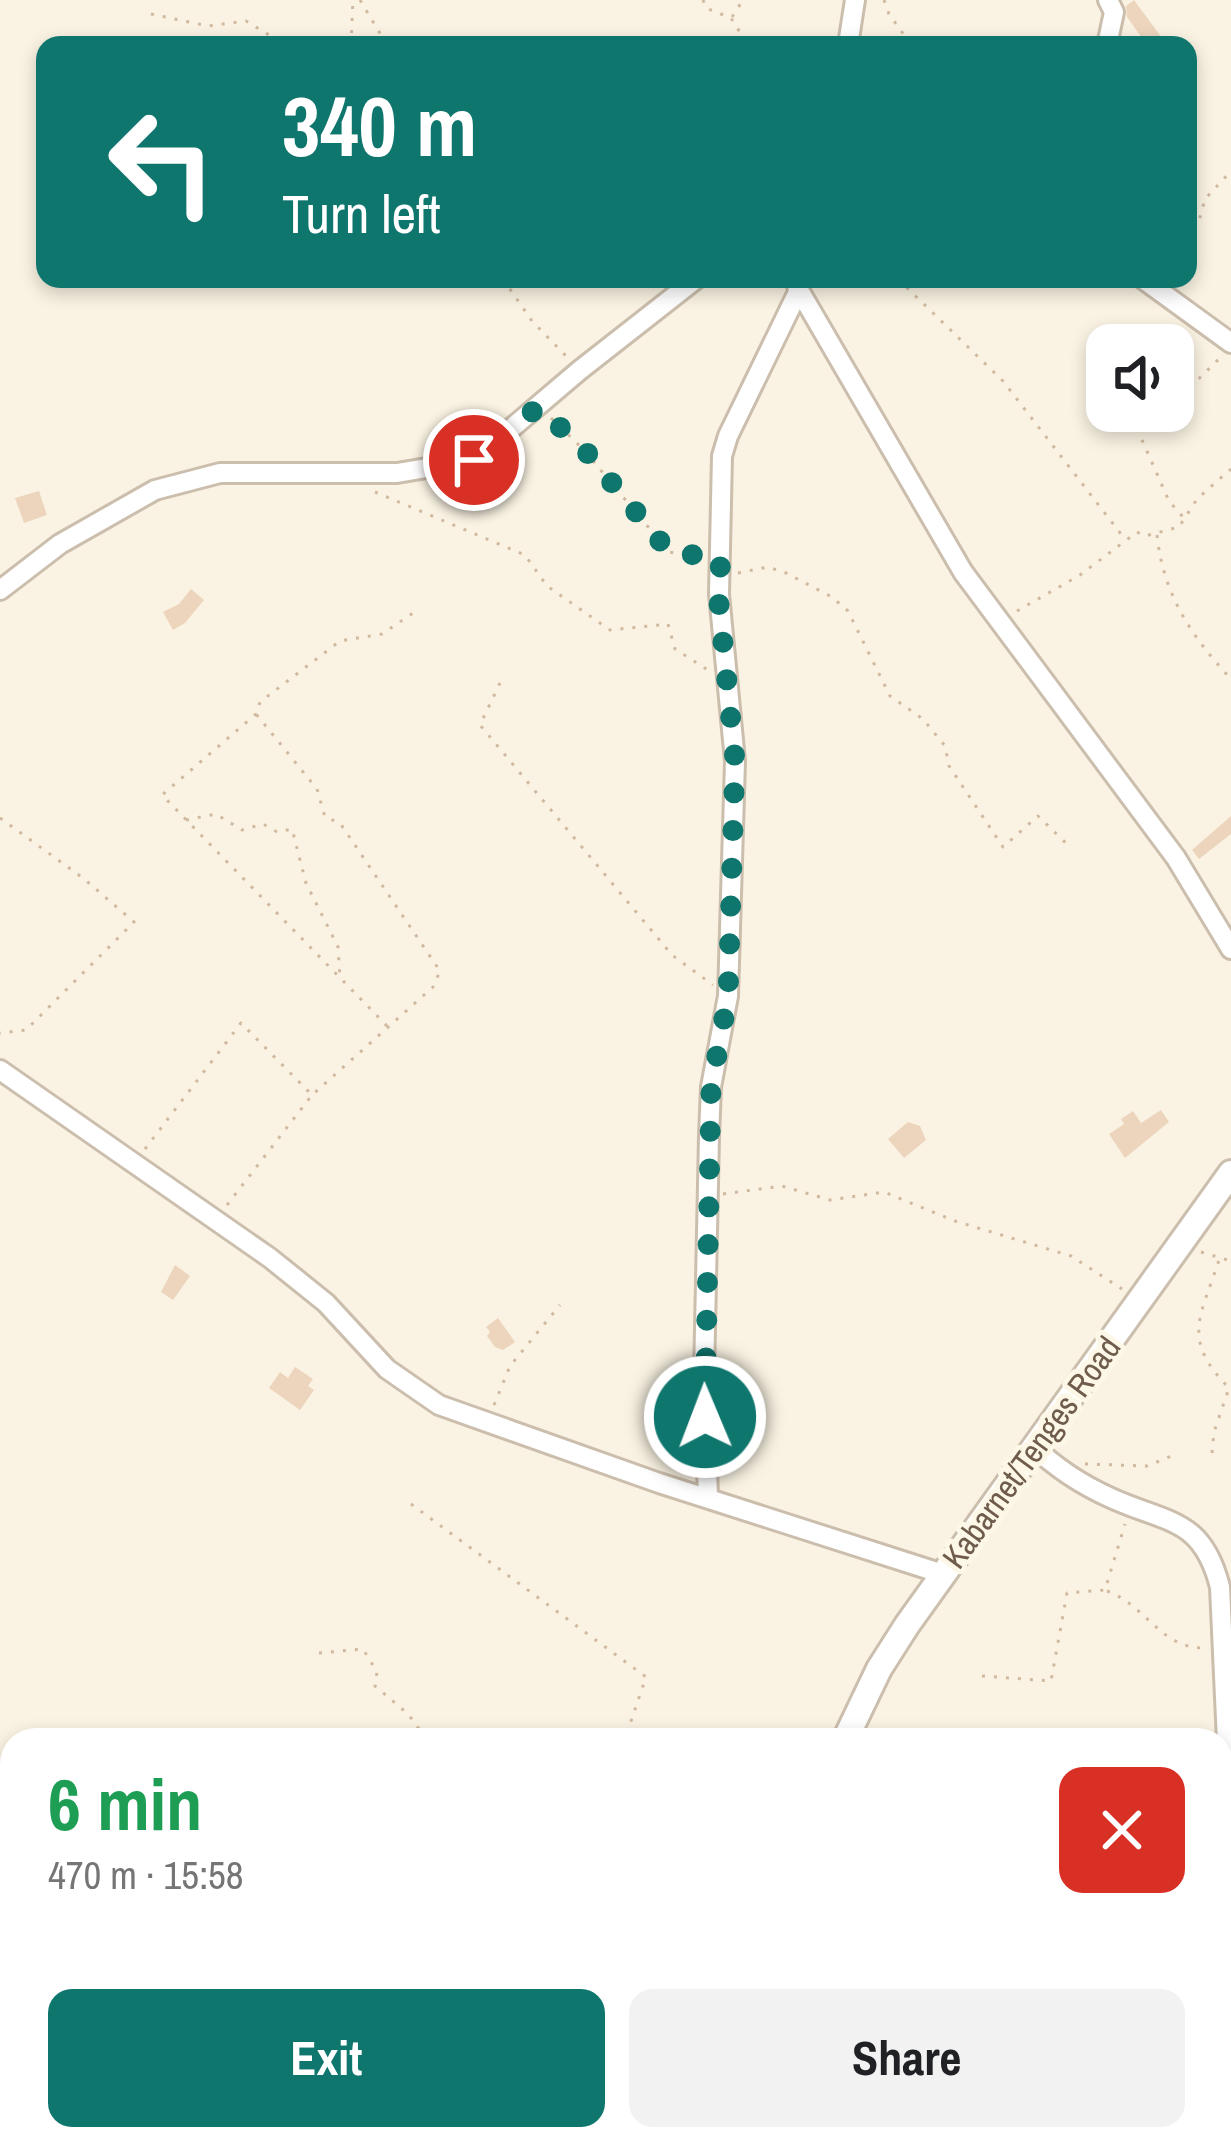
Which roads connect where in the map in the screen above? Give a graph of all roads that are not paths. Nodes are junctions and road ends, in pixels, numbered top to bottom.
1 (855, 0) edge
2 (1108, 0) edge
3 (849, 36) edge
4 (1109, 36) edge
5 (685, 288) edge
6 (794, 288) edge
7 (798, 288) edge
8 (1153, 288) edge
9 (1225, 351) edge
10 (0, 590) edge
11 (1231, 949) edge
12 (0, 1070) edge
13 (1231, 1173) edge
14 (1033, 1446) junction
15 (708, 1498) junction
16 (944, 1574) junction
17 (851, 1728) edge
18 (1227, 1728) edge

1 - 3 street
2 - 4 street
5 - 10 street
6 - 15 street
7 - 11 street
8 - 9 street
12 - 15 street
13 - 14 street, Kabarnet/Tenges Road
14 - 16 street, Kabarnet/Tenges Road
14 - 18 street
15 - 16 street
16 - 17 street, Kabarnet/Tenges Road

